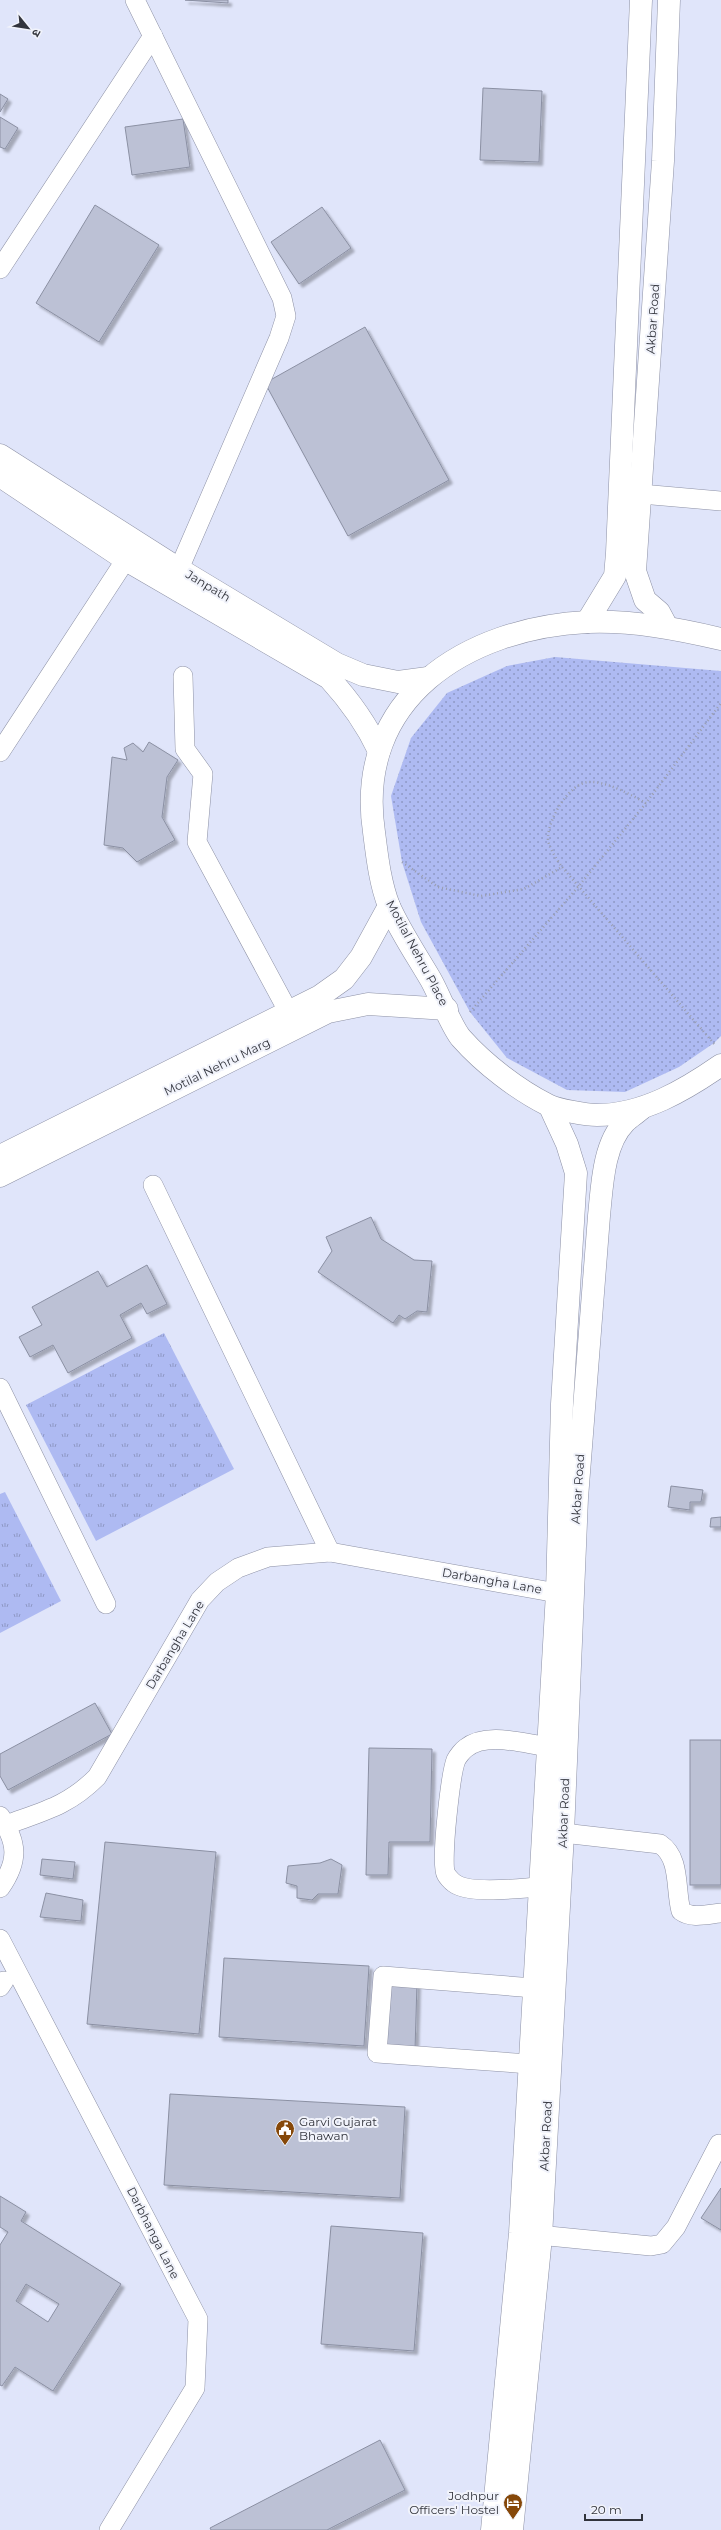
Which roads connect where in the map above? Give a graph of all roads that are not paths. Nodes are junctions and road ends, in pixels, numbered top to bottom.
1 (135, 0) edge
2 (641, 0) edge
3 (669, 0) edge
4 (153, 36) junction
5 (0, 269) edge
6 (0, 455) edge
7 (0, 476) edge
8 (641, 494) junction
9 (721, 501) edge
10 (132, 551) junction
11 (180, 569) junction
12 (587, 622) junction
13 (668, 627) junction
14 (721, 639) edge
15 (183, 676) dead end
16 (428, 678) junction
17 (379, 750) junction
18 (0, 752) edge
19 (389, 906) junction
20 (447, 1009) junction
21 (288, 1011) junction
22 (719, 1056) edge
23 (550, 1107) junction
24 (642, 1108) junction
25 (0, 1156) edge
26 (0, 1176) edge
27 (153, 1185) dead end
28 (0, 1388) edge
29 (330, 1552) junction
30 (557, 1593) junction
31 (106, 1604) dead end
32 (549, 1748) junction
33 (3, 1821) edge
34 (564, 1833) junction
35 (540, 1887) junction
36 (0, 1888) edge
37 (721, 1913) edge
38 (0, 1939) edge
39 (534, 1988) junction
40 (530, 2064) junction
41 (719, 2144) dead end
42 (520, 2233) junction
43 (541, 2237) junction
44 (109, 2530) edge
45 (492, 2530) edge
46 (512, 2530) edge

1 - 4 street
2 - 12 main road, Akbar Road
3 - 8 main road, Akbar Road
4 - 5 street
4 - 11 street
6 - 10 main road, Janpath
7 - 10 main road, Janpath
8 - 9 street
8 - 13 main road, Akbar Road
10 - 11 main road, Janpath
10 - 17 main road, Janpath
10 - 18 street
11 - 16 main road, Janpath
12 - 13 main road, Motilal Nehru Place
12 - 16 main road, Motilal Nehru Place
13 - 14 main road, Motilal Nehru Place
15 - 21 street
16 - 17 main road, Motilal Nehru Place
17 - 19 main road, Motilal Nehru Place
19 - 20 main road, Motilal Nehru Place
19 - 21 main road, Motilal Nehru Marg
20 - 23 main road, Motilal Nehru Place
20 - 26 main road, Motilal Nehru Marg
21 - 25 main road, Motilal Nehru Marg
22 - 24 main road, Motilal Nehru Place
23 - 24 main road, Motilal Nehru Place
23 - 30 main road, Akbar Road
24 - 34 main road, Akbar Road
27 - 29 street
28 - 31 street
29 - 30 street, Darbangha Lane
29 - 33 street, Darbangha Lane
30 - 32 main road, Akbar Road
32 - 35 main road, Akbar Road
32 - 35 street
33 - 36 street
34 - 37 street
34 - 43 main road, Akbar Road
35 - 39 main road, Akbar Road
38 - 44 street, Darbhanga Lane
39 - 40 main road, Akbar Road
39 - 40 street
40 - 42 main road, Akbar Road
41 - 43 street
42 - 43 street
42 - 45 main road, Akbar Road
43 - 46 main road, Akbar Road

